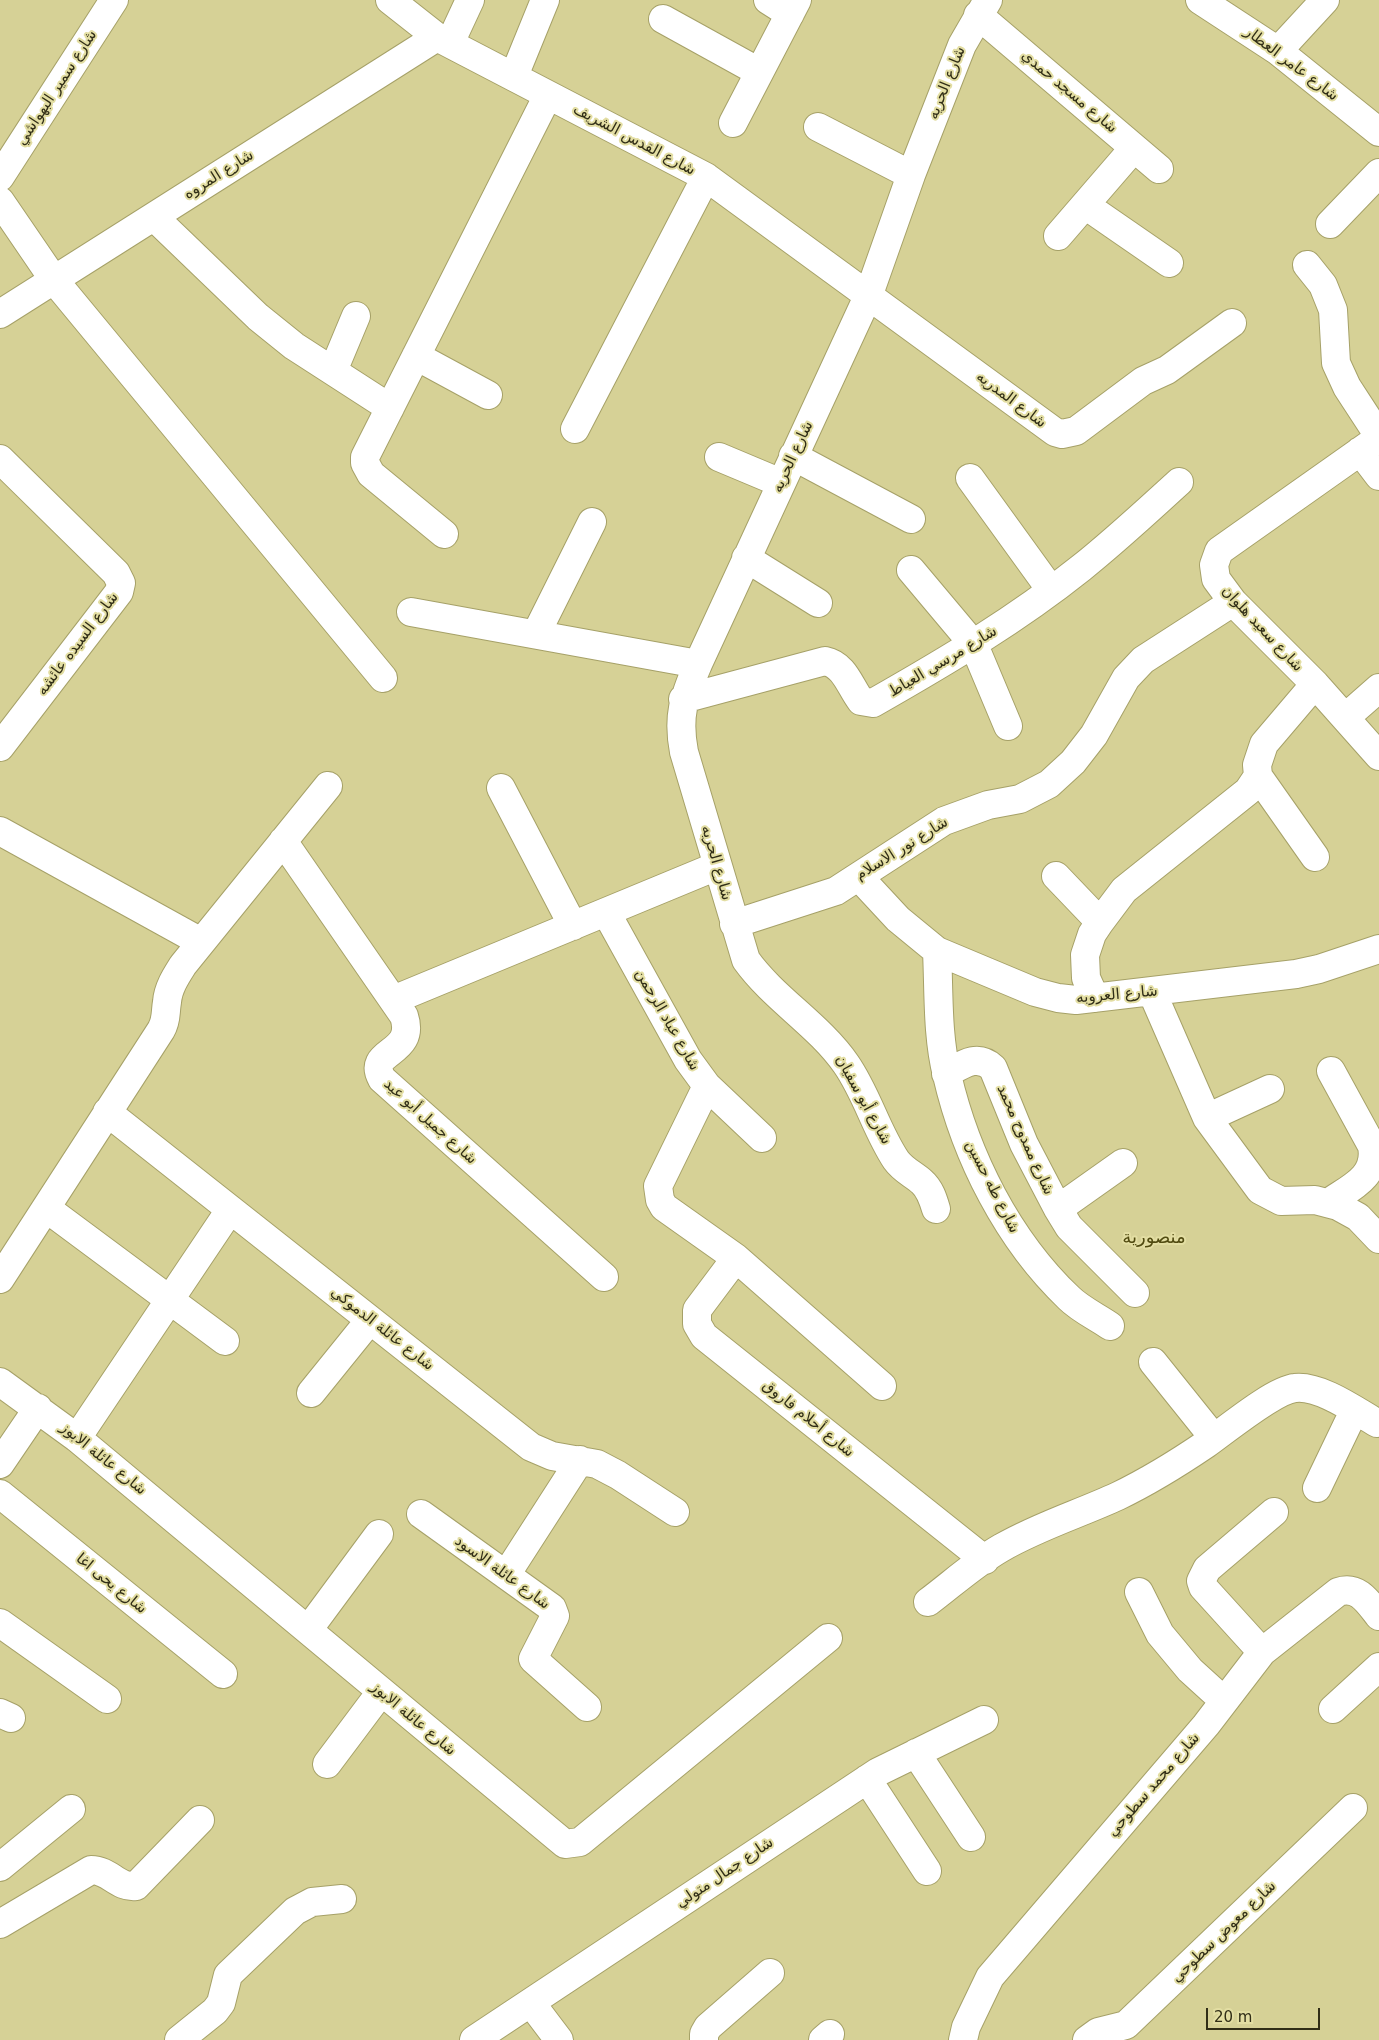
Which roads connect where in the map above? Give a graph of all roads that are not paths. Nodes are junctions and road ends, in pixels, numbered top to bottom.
1 (114, 0) edge
2 (390, 0) edge
3 (470, 0) edge
4 (545, 0) edge
5 (1200, 0) edge
6 (1325, 0) edge
7 (785, 5) edge
8 (983, 7) edge
9 (663, 19) dead end
10 (444, 40) junction
11 (1278, 51) junction
12 (759, 72) junction
13 (514, 76) junction
14 (548, 95) junction
15 (733, 123) dead end
16 (818, 127) dead end
17 (1379, 132) edge
18 (1134, 148) junction
19 (1159, 169) dead end
20 (1379, 173) edge
21 (911, 175) junction
22 (0, 177) edge
23 (706, 177) junction
24 (0, 201) edge
25 (1085, 206) junction
26 (154, 217) junction
27 (1330, 224) dead end
28 (1058, 236) dead end
29 (1169, 264) dead end
30 (1307, 265) dead end
31 (54, 280) junction
32 (869, 294) junction
33 (0, 314) edge
34 (356, 316) dead end
35 (1232, 322) dead end
36 (416, 356) junction
37 (333, 371) junction
38 (488, 395) dead end
39 (390, 408) junction
40 (576, 429) dead end
41 (1373, 442) edge
42 (793, 456) junction
43 (719, 457) dead end
44 (0, 459) edge
45 (1379, 476) edge
46 (970, 478) dead end
47 (1179, 482) dead end
48 (781, 483) junction
49 (911, 519) dead end
50 (592, 522) dead end
51 (444, 534) dead end
52 (746, 558) junction
53 (911, 570) dead end
54 (1052, 590) junction
55 (1233, 602) junction
56 (818, 603) dead end
57 (411, 612) dead end
58 (536, 634) junction
59 (974, 645) junction
60 (698, 664) junction
61 (383, 678) dead end
62 (1315, 684) junction
63 (1379, 688) edge
64 (683, 700) junction
65 (1346, 717) junction
66 (1008, 726) dead end
67 (0, 747) edge
68 (1379, 756) edge
69 (1258, 776) junction
70 (328, 786) dead end
71 (501, 788) dead end
72 (0, 831) edge
73 (283, 841) junction
74 (1315, 857) dead end
75 (717, 866) junction
76 (859, 876) junction
77 (1056, 876) dead end
78 (606, 912) junction
79 (1100, 922) junction
80 (734, 924) junction
81 (573, 926) junction
82 (201, 942) junction
83 (1379, 950) edge
84 (937, 951) junction
85 (1152, 992) junction
86 (1095, 998) junction
87 (393, 1000) junction
88 (1331, 1071) dead end
89 (946, 1074) junction
90 (707, 1086) junction
91 (1270, 1089) dead end
92 (107, 1112) junction
93 (1208, 1118) junction
94 (762, 1138) dead end
95 (1123, 1163) dead end
96 (1328, 1203) junction
97 (46, 1208) junction
98 (936, 1209) dead end
99 (1058, 1209) junction
100 (230, 1210) junction
101 (1379, 1240) edge
102 (10, 1243) edge
103 (736, 1258) junction
104 (604, 1277) dead end
105 (0, 1279) edge
106 (1135, 1293) dead end
107 (169, 1300) junction
108 (370, 1320) junction
109 (1110, 1326) dead end
110 (225, 1341) dead end
111 (1153, 1362) dead end
112 (0, 1382) edge
113 (882, 1386) dead end
114 (311, 1393) dead end
115 (38, 1408) junction
116 (77, 1438) junction
117 (1214, 1438) junction
118 (580, 1460) junction
119 (0, 1464) edge
120 (1317, 1488) dead end
121 (0, 1494) edge
122 (675, 1512) dead end
123 (1274, 1512) dead end
124 (422, 1514) dead end
125 (379, 1534) dead end
126 (985, 1560) junction
127 (506, 1575) junction
128 (1139, 1592) dead end
129 (928, 1602) dead end
130 (1379, 1616) edge
131 (0, 1623) edge
132 (308, 1630) junction
133 (828, 1638) dead end
134 (1262, 1652) junction
135 (1379, 1667) edge
136 (223, 1674) dead end
137 (381, 1692) junction
138 (106, 1699) dead end
139 (1223, 1700) junction
140 (587, 1707) dead end
141 (1333, 1709) dead end
142 (984, 1720) dead end
143 (916, 1753) junction
144 (326, 1764) dead end
145 (866, 1779) junction
146 (1353, 1808) dead end
147 (71, 1810) dead end
148 (200, 1820) dead end
149 (971, 1837) dead end
150 (0, 1867) edge
151 (927, 1871) dead end
152 (342, 1899) dead end
153 (0, 1924) edge
154 (770, 1973) dead end
155 (531, 2004) junction
156 (179, 2040) edge
157 (474, 2040) edge
158 (559, 2040) edge
159 (704, 2040) edge
160 (964, 2040) edge
161 (1087, 2040) edge

1 - 22 street, شارع سمير البهواشي
2 - 10 street, شارع القدس الشريف
3 - 10 street
4 - 13 street
5 - 11 street, شارع عامر العطار
6 - 11 street
7 - 12 street
8 - 18 street, شارع مسجد حمدي
8 - 21 street, شارع الحريه
9 - 12 street
10 - 13 street, شارع القدس الشريف
10 - 26 street, شارع المروه
11 - 17 street, شارع عامر العطار
12 - 15 street
13 - 14 street, شارع القدس الشريف
14 - 23 street, شارع القدس الشريف
14 - 36 street
16 - 21 street
18 - 19 street, شارع مسجد حمدي
18 - 25 street
20 - 27 street
21 - 32 street, شارع الحريه
23 - 32 street, شارع القدس الشريف
23 - 40 street
24 - 31 street
25 - 28 street
25 - 29 street
26 - 31 street, شارع المروه
26 - 37 street
30 - 41 street
31 - 33 street, شارع المروه
31 - 61 street
32 - 35 street, شارع المدريه
32 - 42 street, شارع الحريه
34 - 37 street
36 - 38 street
36 - 39 street
37 - 39 street
39 - 51 street
41 - 45 street
41 - 55 street, شارع سعيد هلوان
42 - 48 street, شارع الحريه
42 - 49 street
43 - 48 street
44 - 67 street, شارع السيده عائشه
46 - 54 street
47 - 54 street, شارع مرسي العياط
48 - 52 street, شارع الحريه
50 - 58 street
52 - 56 street
52 - 60 street, شارع الحريه
53 - 59 street
54 - 59 street, شارع مرسي العياط
55 - 62 street, شارع سعيد هلوان
55 - 76 street, شارع نور الاسلام
57 - 58 street
58 - 60 street
59 - 64 street, شارع مرسي العياط
59 - 66 street
60 - 64 street, شارع الحريه
62 - 65 street, شارع سعيد هلوان
62 - 69 street
63 - 65 street
64 - 75 street, شارع الحريه
65 - 68 street, شارع سعيد هلوان
69 - 74 street
69 - 79 street
70 - 73 street
71 - 81 street
72 - 82 street
73 - 82 street
73 - 87 street, شارع جميل أبو عيد
75 - 78 street
75 - 80 street, شارع الحريه
76 - 80 street, شارع نور الاسلام
76 - 84 street, شارع العروبه
77 - 79 street
78 - 81 street
78 - 90 street, شارع عباد الرحمن
79 - 86 street
80 - 98 street, شارع أبو سفيان
81 - 87 street
82 - 92 street
83 - 85 street, شارع العروبه
84 - 86 street, شارع العروبه
84 - 89 street, شارع طه حسين
85 - 86 street, شارع العروبه
85 - 93 street
87 - 104 street, شارع جميل أبو عيد
88 - 96 street
89 - 99 street, شارع ممدوح محمد
89 - 109 street, شارع طه حسين
90 - 94 street, شارع عباد الرحمن
90 - 103 street
91 - 93 street
92 - 97 street
92 - 100 street, شارع عائلة الدموكي
93 - 96 street
95 - 99 street
96 - 101 street
97 - 102 street
97 - 107 street
99 - 106 street, شارع ممدوح محمد
100 - 107 street
100 - 108 street, شارع عائلة الدموكي
102 - 105 street
103 - 113 street
103 - 126 street, شارع أحلام فاروق
107 - 110 street
107 - 116 street
108 - 114 street
108 - 118 street, شارع عائلة الدموكي
111 - 117 street
112 - 115 street, شارع عائلة الابوز
115 - 116 street, شارع عائلة الابوز
115 - 119 street
116 - 132 street, شارع عائلة الابوز
117 - 120 street
117 - 126 street
118 - 122 street, شارع عائلة الدموكي
118 - 127 street
121 - 136 street, شارع يحى اغا
123 - 134 street
124 - 127 street, شارع عائلة الاسود
125 - 132 street
126 - 129 street
127 - 140 street, شارع عائلة الاسود
128 - 139 street
130 - 134 street, شارع محمد سطوحي
131 - 138 street
132 - 137 street, شارع عائلة الابوز
133 - 137 street, شارع عائلة الابوز
134 - 139 street, شارع محمد سطوحي
135 - 141 street
137 - 144 street
139 - 160 street, شارع محمد سطوحي
142 - 143 street, شارع جمال متولي
143 - 145 street, شارع جمال متولي
143 - 149 street
145 - 151 street
145 - 155 street, شارع جمال متولي
146 - 161 street, شارع معوض سطوحي
147 - 150 street
148 - 153 street
152 - 156 street
154 - 159 street
155 - 157 street, شارع جمال متولي
155 - 158 street

